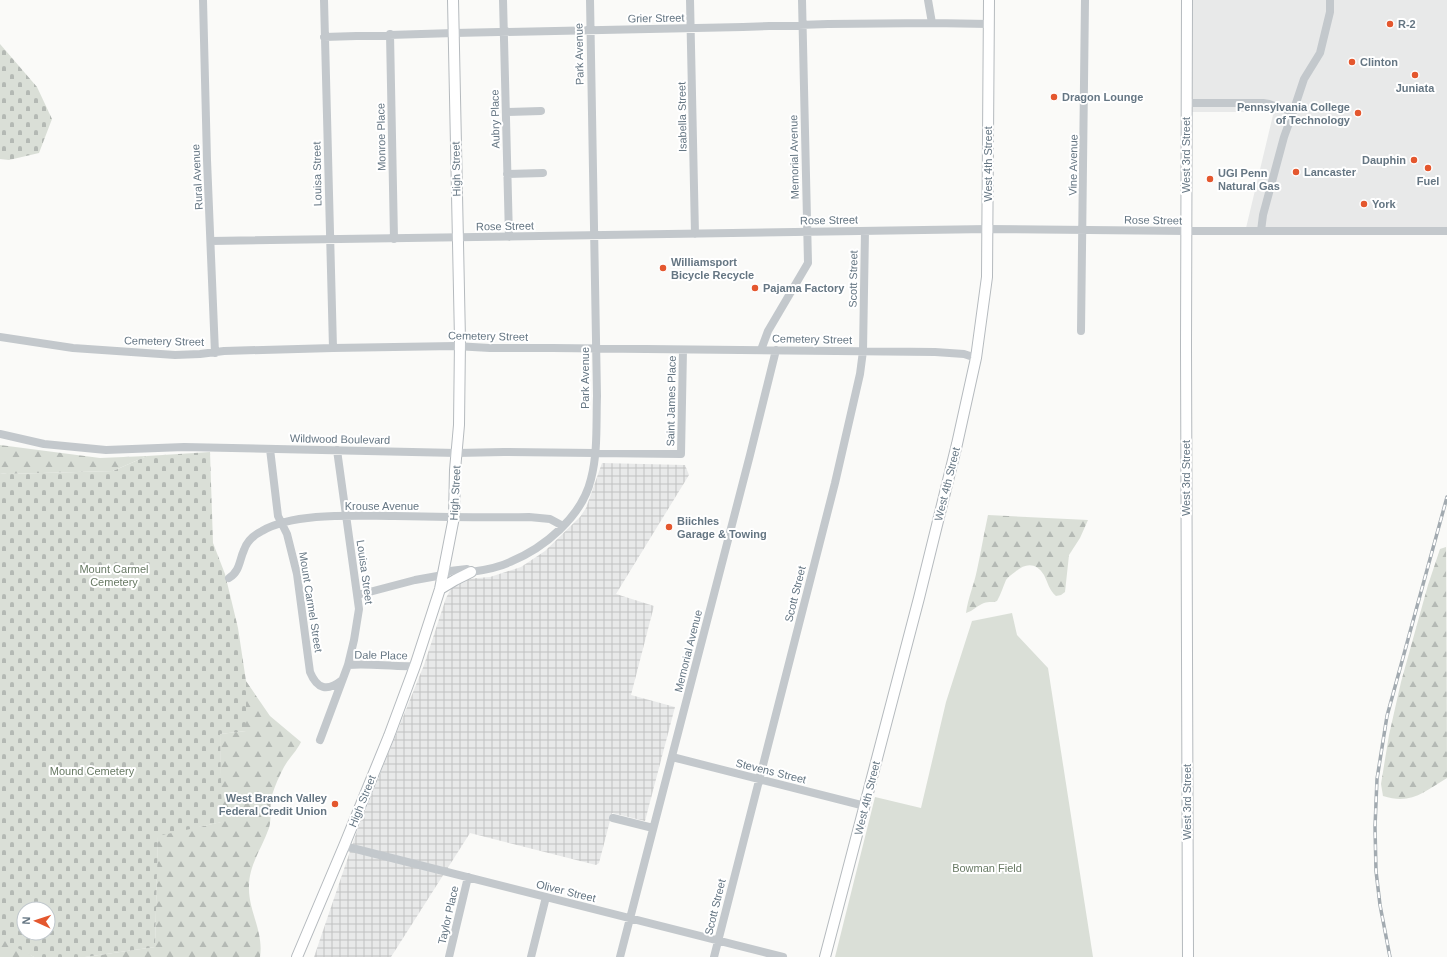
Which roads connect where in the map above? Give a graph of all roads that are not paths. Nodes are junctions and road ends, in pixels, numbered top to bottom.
1 (203, 0) edge
2 (324, 0) edge
3 (453, 0) edge
4 (503, 0) edge
5 (590, 0) edge
6 (690, 0) edge
7 (802, 0) edge
8 (928, 0) edge
9 (989, 0) edge
10 (1085, 0) edge
11 (1187, 0) edge
12 (1330, 0) edge
13 (932, 22) junction
14 (989, 24) junction
15 (802, 26) junction
16 (691, 29) junction
17 (590, 31) junction
18 (454, 32) junction
19 (504, 32) junction
20 (390, 34) junction
21 (324, 36) junction
22 (1187, 102) junction
23 (541, 111) dead end
24 (506, 112) junction
25 (1293, 112) junction
26 (543, 173) dead end
27 (508, 174) junction
28 (988, 229) junction
29 (1083, 230) junction
30 (865, 231) junction
31 (1186, 231) junction
32 (1261, 231) junction
33 (1447, 231) edge
34 (806, 232) junction
35 (695, 234) junction
36 (594, 235) junction
37 (508, 237) junction
38 (394, 238) junction
39 (458, 238) junction
40 (330, 240) junction
41 (211, 241) junction
42 (1081, 331) dead end
43 (0, 337) edge
44 (460, 346) junction
45 (333, 348) junction
46 (596, 349) junction
47 (683, 350) junction
48 (761, 350) junction
49 (776, 350) junction
50 (863, 351) junction
51 (215, 353) junction
52 (976, 358) junction
53 (0, 434) edge
54 (270, 449) junction
55 (337, 450) junction
56 (457, 453) junction
57 (595, 453) junction
58 (681, 454) joint
59 (346, 516) junction
60 (454, 517) junction
61 (281, 522) junction
62 (563, 526) junction
63 (471, 572) junction
64 (444, 575) junction
65 (229, 578) dead end
66 (440, 589) junction
67 (358, 595) junction
68 (348, 665) junction
69 (415, 666) junction
70 (342, 680) junction
71 (320, 740) dead end
72 (672, 757) junction
73 (759, 779) junction
74 (865, 806) junction
75 (613, 818) dead end
76 (653, 828) junction
77 (344, 846) junction
78 (468, 877) junction
79 (546, 898) junction
80 (630, 918) junction
81 (718, 940) junction
82 (297, 957) edge
83 (449, 957) edge
84 (531, 957) edge
85 (620, 957) edge
86 (714, 957) edge
87 (783, 957) edge
88 (825, 957) edge
89 (1188, 957) edge

1 - 41 street, Rural Avenue
2 - 21 street, Louisa Street
3 - 18 main road, High Street
4 - 19 street, Aubry Place
5 - 17 street, Park Avenue
6 - 16 street, Isabella Street
7 - 15 street, Memorial Avenue
8 - 13 street
9 - 14 main road, West 4th Street
10 - 29 street, Vine Avenue
11 - 22 main road, West 3rd Street
12 - 25 street
13 - 14 street, Grier Street
13 - 15 street, Grier Street
14 - 28 main road, West 4th Street
15 - 16 street, Grier Street
15 - 34 street, Memorial Avenue
16 - 17 street, Grier Street
16 - 35 street, Isabella Street
17 - 19 street, Grier Street
17 - 36 street, Park Avenue
18 - 19 street, Grier Street
18 - 20 street, Grier Street
18 - 39 main road, High Street
19 - 24 street, Aubry Place
20 - 21 street, Grier Street
20 - 38 street, Monroe Place
21 - 40 street, Louisa Street
22 - 25 street
22 - 31 main road, West 3rd Street
23 - 24 street
24 - 27 street, Aubry Place
25 - 32 street
26 - 27 street
27 - 37 street, Aubry Place
28 - 29 street, Rose Street
28 - 30 street, Rose Street
28 - 52 main road, West 4th Street
29 - 31 street, Rose Street
29 - 42 street, Vine Avenue
30 - 34 street, Rose Street
30 - 50 street, Scott Street
31 - 32 street, Rose Street
31 - 89 main road, West 3rd Street
32 - 33 street, Rose Street
34 - 35 street, Rose Street
34 - 48 street, Memorial Avenue
35 - 36 street, Rose Street
36 - 37 street, Rose Street
36 - 46 street, Park Avenue
37 - 39 street, Rose Street
38 - 39 street, Rose Street
38 - 40 street, Rose Street
39 - 44 main road, High Street
40 - 41 street, Rose Street
40 - 45 street, Louisa Street
41 - 51 street, Rural Avenue
43 - 51 street, Cemetery Street
44 - 45 street, Cemetery Street
44 - 46 street, Cemetery Street
44 - 56 main road, High Street
45 - 51 street, Cemetery Street
46 - 47 street, Cemetery Street
46 - 57 street, Park Avenue
47 - 48 street, Cemetery Street
47 - 58 street, Saint James Place
48 - 49 street, Cemetery Street
49 - 50 street, Cemetery Street
49 - 72 street, Memorial Avenue
50 - 52 street, Cemetery Street
50 - 73 street, Scott Street
52 - 74 main road, West 4th Street
53 - 54 street, Wildwood Boulevard
54 - 55 street, Wildwood Boulevard
54 - 61 street, Mount Carmel Street
55 - 56 street, Wildwood Boulevard
55 - 59 street, Louisa Street
56 - 57 street, Wildwood Boulevard
56 - 60 main road, High Street
57 - 58 street, Wildwood Boulevard
57 - 62 street, Park Avenue
59 - 60 street, Krouse Avenue
59 - 61 street, Krouse Avenue
59 - 67 street, Louisa Street
60 - 62 street, Krouse Avenue
60 - 64 main road, High Street
61 - 65 street, Krouse Avenue
61 - 70 street, Mount Carmel Street
62 - 63 street, Park Avenue
63 - 64 street, Park Avenue
63 - 66 main road
64 - 66 main road, High Street
64 - 67 street, Park Avenue
66 - 69 main road, High Street
67 - 68 street, Louisa Street
68 - 69 street, Dale Place
68 - 70 street, Louisa Street
69 - 77 main road, High Street
70 - 71 street, Louisa Street
72 - 73 street, Stevens Street
72 - 76 street, Memorial Avenue
73 - 74 street, Stevens Street
73 - 81 street, Scott Street
74 - 88 main road, West 4th Street
75 - 76 street
76 - 80 street, Memorial Avenue
77 - 78 street, Oliver Street
77 - 82 main road, High Street
78 - 79 street, Oliver Street
78 - 83 street, Taylor Place
79 - 80 street, Oliver Street
79 - 84 street
80 - 81 street, Oliver Street
80 - 85 street, Memorial Avenue
81 - 86 street, Scott Street
81 - 87 street, Oliver Street

